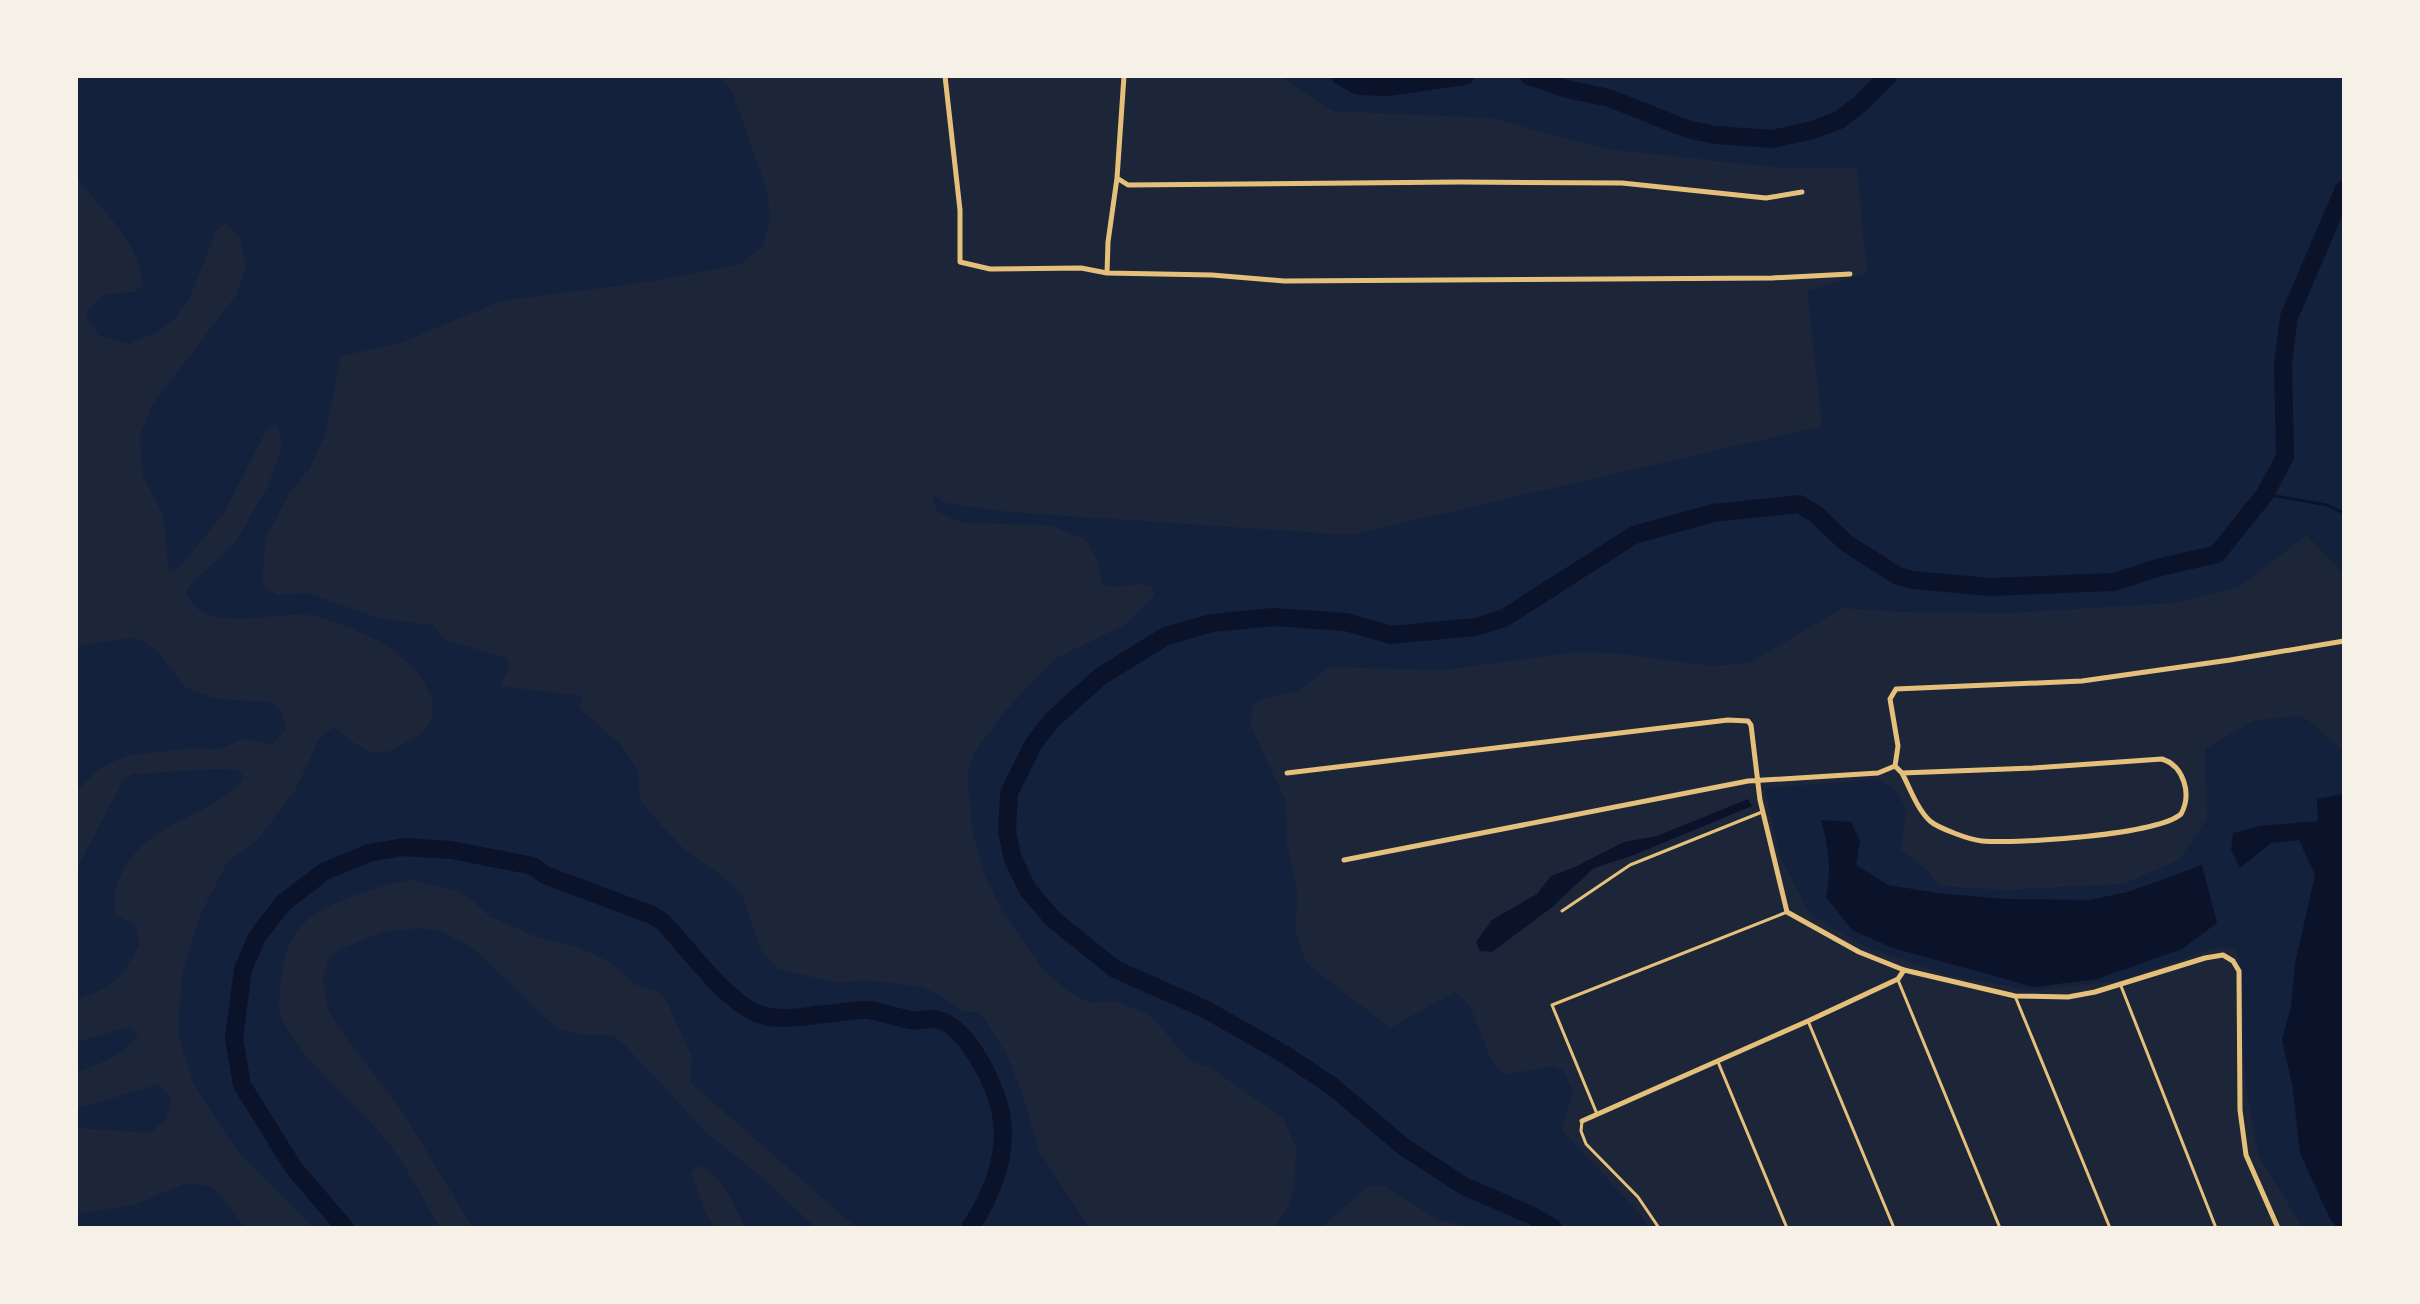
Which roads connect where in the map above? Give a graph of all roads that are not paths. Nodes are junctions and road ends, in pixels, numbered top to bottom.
1 (945, 76) edge
2 (1124, 76) edge
3 (1117, 178) junction
4 (1802, 192) dead end
5 (1107, 273) junction
6 (1850, 274) dead end
7 (2344, 641) edge
8 (1895, 766) junction
9 (1287, 773) dead end
10 (1902, 773) junction
11 (1759, 781) junction
12 (1763, 812) junction
13 (1344, 860) dead end
14 (1562, 911) dead end
15 (1787, 912) junction
16 (1904, 970) junction
17 (1898, 979) junction
18 (2121, 985) junction
19 (2015, 996) junction
20 (1808, 1021) junction
21 (1718, 1061) junction
22 (1597, 1114) junction
23 (1582, 1121) joint
24 (1659, 1228) edge
25 (1787, 1228) edge
26 (1894, 1228) edge
27 (2000, 1228) edge
28 (2110, 1228) edge
29 (2216, 1228) edge
30 (2278, 1228) edge

1 - 5 street
2 - 3 street
3 - 4 street
3 - 5 street
5 - 6 street
7 - 8 street
8 - 10 street
8 - 11 street
9 - 11 street
10 - 10 street
11 - 12 street
11 - 13 street
12 - 14 lane
12 - 15 street
15 - 16 street
15 - 22 lane
16 - 17 street
16 - 19 street
17 - 20 street
17 - 27 lane
18 - 19 street
18 - 29 lane
18 - 30 street
19 - 28 lane
20 - 21 street
20 - 26 lane
21 - 22 street
21 - 25 lane
22 - 23 street
23 - 24 lane

